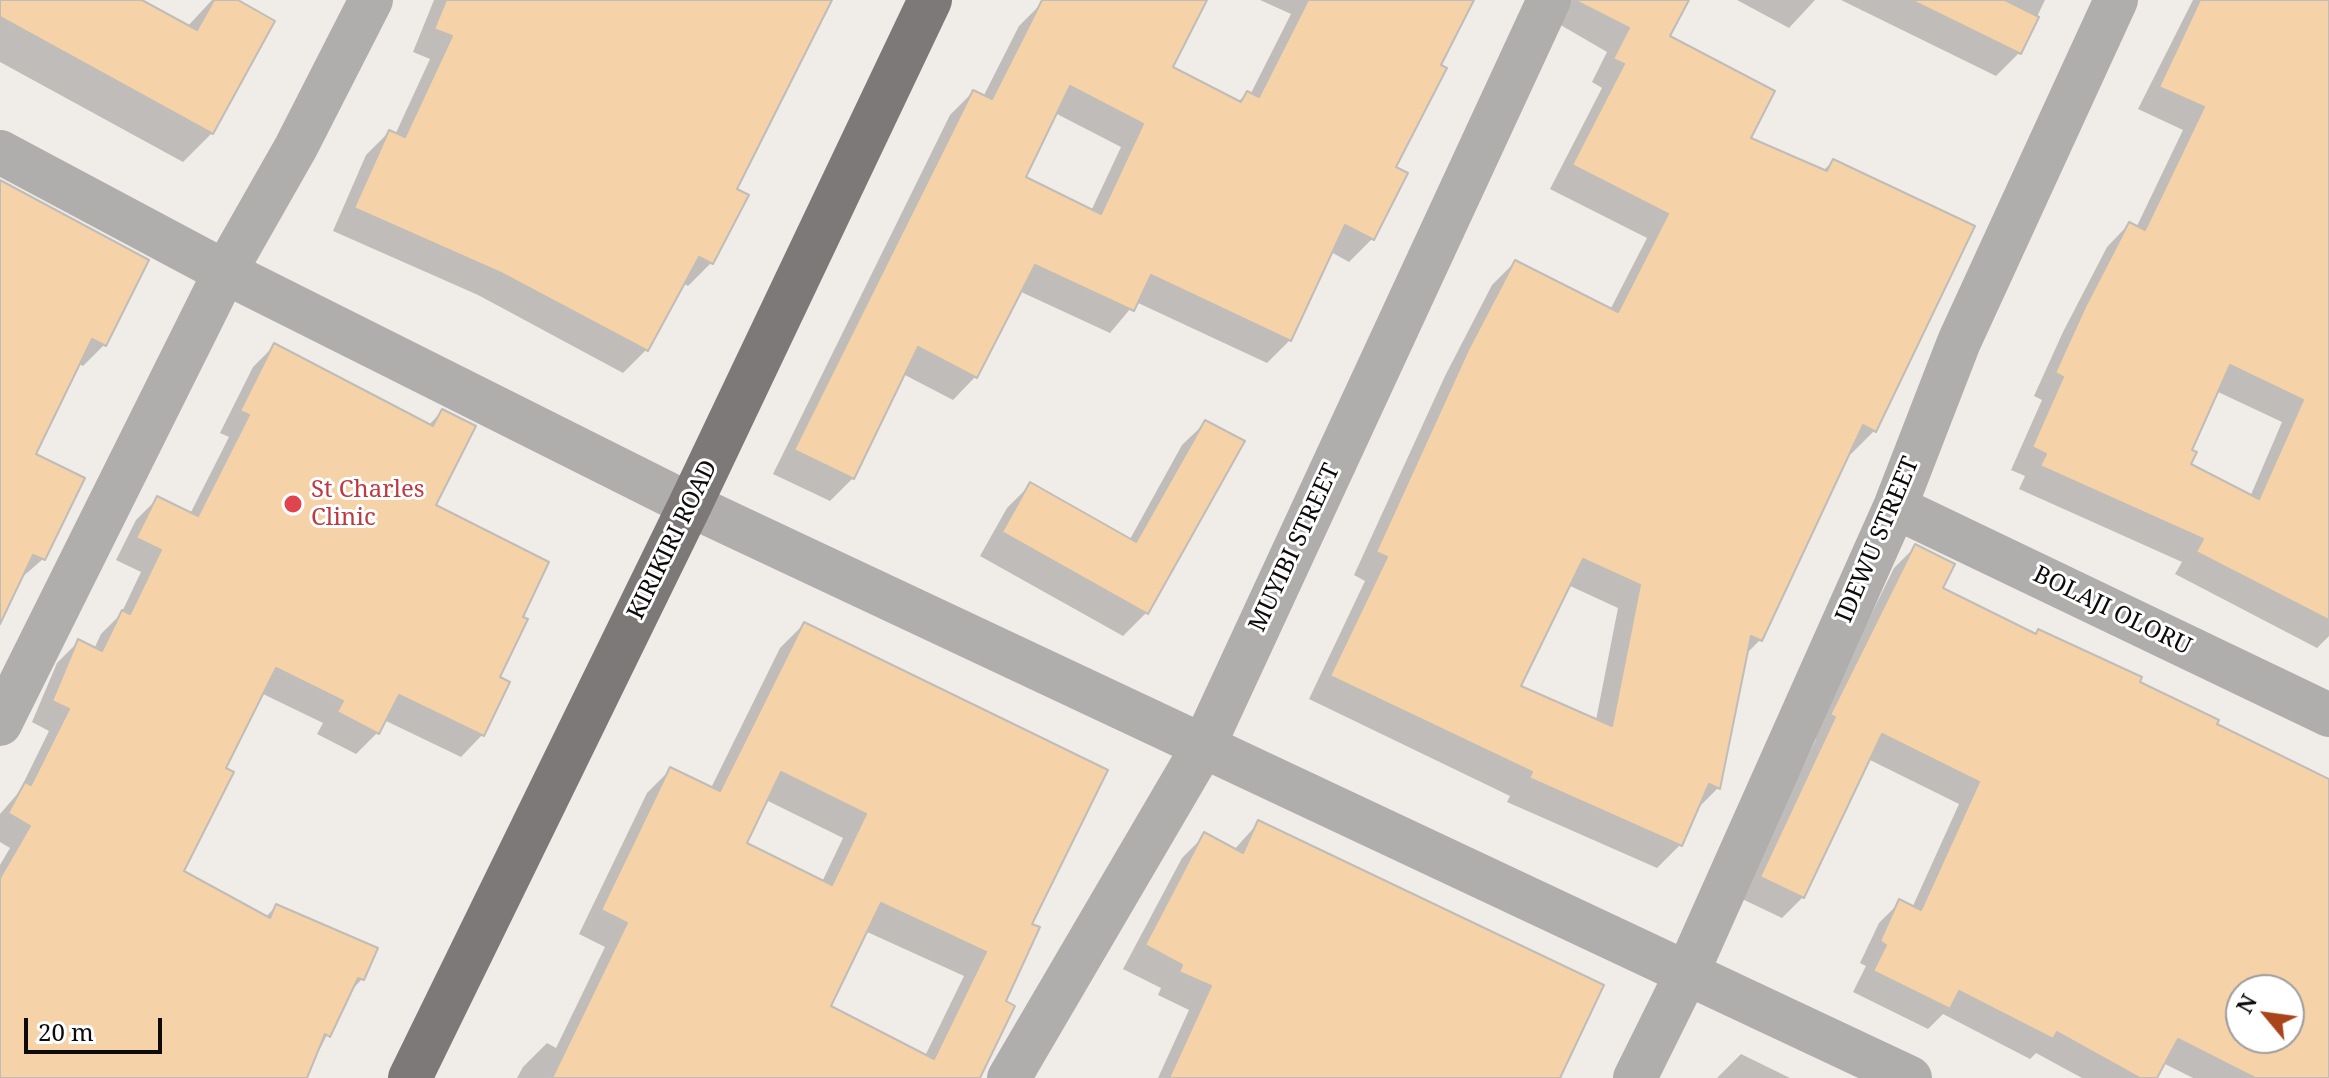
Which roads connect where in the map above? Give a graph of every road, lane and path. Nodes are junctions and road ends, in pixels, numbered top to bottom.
1 (371, 0) edge
2 (930, 0) edge
3 (1549, 0) edge
4 (2116, 0) edge
5 (0, 152) edge
6 (225, 272) junction
7 (690, 505) junction
8 (1895, 507) junction
9 (2329, 715) edge
10 (0, 724) edge
11 (1204, 745) junction
12 (1688, 971) junction
13 (410, 1078) edge
14 (1009, 1078) edge
15 (1635, 1078) edge
16 (1910, 1078) edge

1 - 6 street
2 - 7 main road, KIRIKIRI ROAD
3 - 11 street, MUYIBI STREET
4 - 8 street, IDEWU STREET
5 - 6 street
6 - 7 street
6 - 10 street
7 - 11 street
7 - 13 main road, KIRIKIRI ROAD
8 - 9 street, BOLAJI OLORU
8 - 12 street, IDEWU STREET
11 - 12 street
11 - 14 street, MUYIBI STREET
12 - 15 street, IDEWU STREET
12 - 16 street

